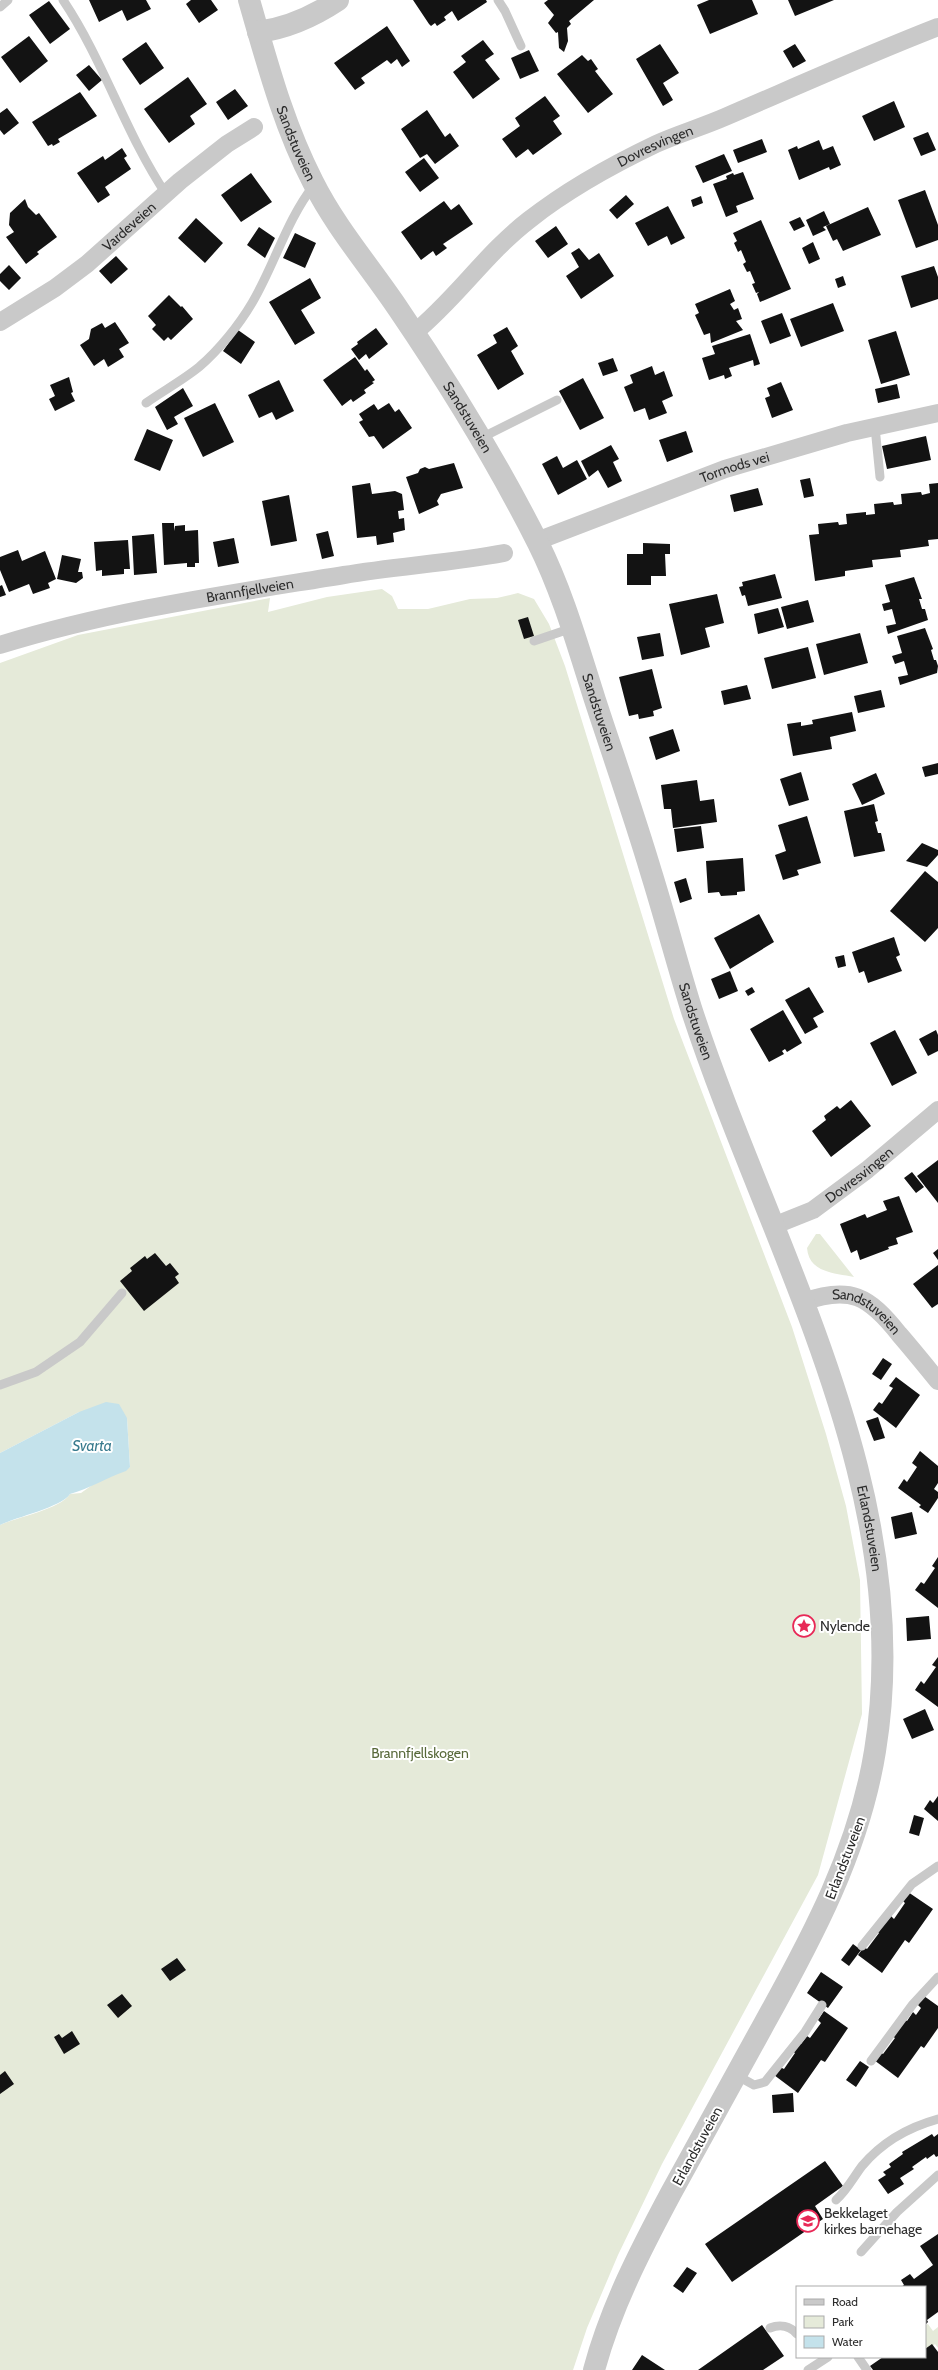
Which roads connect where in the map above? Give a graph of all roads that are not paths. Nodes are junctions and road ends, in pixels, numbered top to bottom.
1 (8, 0) edge
2 (63, 0) edge
3 (249, 0) edge
4 (338, 0) edge
5 (498, 0) edge
6 (0, 7) edge
7 (938, 27) edge
8 (258, 32) junction
9 (521, 46) dead end
10 (254, 128) dead end
11 (314, 185) junction
12 (166, 194) junction
13 (0, 322) edge
14 (414, 333) junction
15 (557, 400) dead end
16 (146, 403) dead end
17 (938, 413) edge
18 (875, 427) junction
19 (481, 438) junction
20 (880, 477) dead end
21 (537, 541) junction
22 (504, 553) dead end
23 (572, 628) junction
24 (534, 641) dead end
25 (0, 645) edge
26 (938, 1110) edge
27 (773, 1226) junction
28 (122, 1293) dead end
29 (803, 1302) junction
30 (938, 1381) edge
31 (0, 1385) edge
32 (938, 1866) edge
33 (862, 1946) dead end
34 (938, 1977) edge
35 (822, 2005) dead end
36 (870, 2061) dead end
37 (736, 2075) junction
38 (938, 2119) edge
39 (938, 2175) edge
40 (836, 2200) dead end
41 (861, 2252) dead end
42 (770, 2328) dead end
43 (796, 2333) edge
44 (825, 2358) edge
45 (859, 2358) edge
46 (815, 2361) edge
47 (594, 2370) edge
48 (808, 2370) edge
49 (867, 2370) edge

1 - 6 lane
2 - 12 lane
3 - 8 street, Sandstuveien
4 - 8 street
5 - 9 lane
7 - 14 street, Dovresvingen
8 - 11 street, Sandstuveien
10 - 12 street, Vardeveien
11 - 14 street, Sandstuveien
11 - 16 lane
12 - 13 street, Vardeveien
14 - 19 street, Sandstuveien
15 - 19 lane
17 - 18 street, Tormods vei
18 - 20 lane
18 - 21 street, Tormods vei
19 - 21 street, Sandstuveien
21 - 23 street, Sandstuveien
22 - 25 street, Brannfjellveien
23 - 24 lane
23 - 27 street, Sandstuveien
26 - 27 street, Dovresvingen
27 - 29 street, Sandstuveien
28 - 31 lane
29 - 30 street, Sandstuveien
29 - 37 street, Erlandstuveien
32 - 33 lane
34 - 36 lane
35 - 37 lane
37 - 47 street, Erlandstuveien
38 - 40 lane
39 - 41 lane
42 - 43 lane
44 - 46 lane
45 - 49 lane
46 - 48 lane

